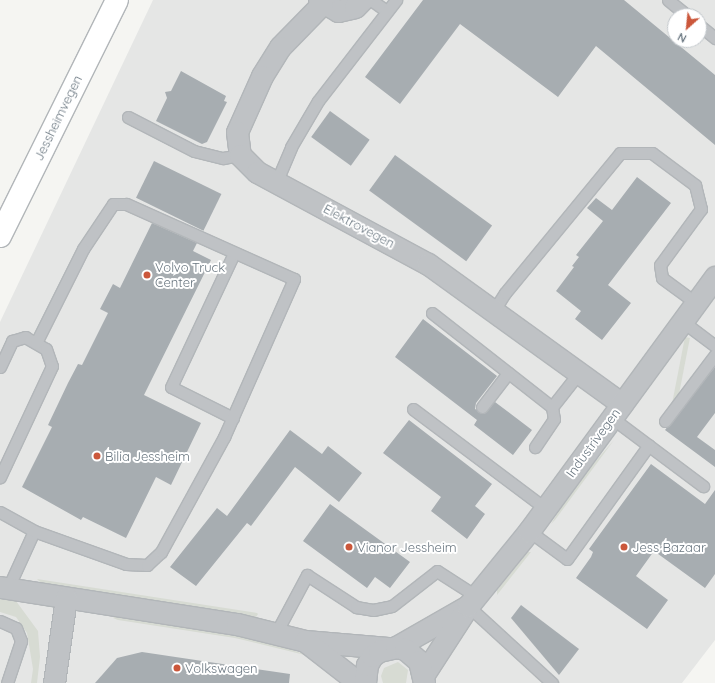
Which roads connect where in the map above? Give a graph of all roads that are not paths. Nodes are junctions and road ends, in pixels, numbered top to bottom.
1 (117, 0) edge
2 (362, 0) edge
3 (371, 0) edge
4 (396, 0) edge
5 (668, 0) edge
6 (321, 2) edge
7 (678, 8) edge
8 (387, 11) junction
9 (707, 32) edge
10 (715, 38) edge
11 (128, 117) dead end
12 (240, 155) junction
13 (276, 183) junction
14 (0, 236) edge
15 (234, 253) junction
16 (715, 277) edge
17 (696, 303) junction
18 (493, 312) junction
19 (432, 313) dead end
20 (682, 321) junction
21 (36, 343) junction
22 (715, 346) edge
23 (715, 355) edge
24 (0, 367) edge
25 (508, 373) junction
26 (578, 374) junction
27 (482, 407) dead end
28 (552, 407) junction
29 (412, 409) dead end
30 (617, 411) junction
31 (233, 418) junction
32 (665, 421) dead end
33 (649, 446) junction
34 (535, 447) dead end
35 (0, 477) edge
36 (703, 486) dead end
37 (546, 508) junction
38 (0, 512) edge
39 (34, 531) junction
40 (529, 531) junction
41 (4, 587) edge
42 (66, 598) junction
43 (472, 601) junction
44 (0, 621) edge
45 (276, 633) junction
46 (305, 641) junction
47 (392, 647) junction
48 (424, 679) edge
49 (7, 683) edge
50 (54, 683) edge
51 (359, 683) edge
52 (365, 683) edge
53 (552, 683) edge

1 - 14 main road, Jessheimvegen
2 - 6 street
3 - 8 lane
4 - 8 lane
5 - 7 lane
6 - 12 street
8 - 13 lane
9 - 10 lane
11 - 12 lane
12 - 13 street, Elektrovegen
13 - 18 street, Elektrovegen
15 - 21 lane
15 - 31 lane
15 - 31 lane
16 - 17 street, Industrivegen
17 - 18 lane
17 - 20 street, Industrivegen
18 - 26 street, Elektrovegen
19 - 25 lane
20 - 22 lane
20 - 30 street, Industrivegen
21 - 24 lane
21 - 35 lane
23 - 32 lane
25 - 27 lane
25 - 28 lane
26 - 28 lane
26 - 30 street, Elektrovegen
28 - 34 lane
29 - 37 lane
30 - 33 lane
30 - 37 street, Industrivegen
31 - 39 lane
33 - 36 lane
33 - 40 lane
37 - 40 street, Industrivegen
38 - 39 lane
39 - 41 lane
40 - 43 street, Industrivegen
41 - 42 street
42 - 45 street
42 - 50 street
43 - 45 lane
43 - 47 street, Industrivegen
43 - 48 street, Industrivegen
43 - 53 lane
44 - 49 lane
45 - 46 street
46 - 47 street
46 - 51 street
47 - 48 street
47 - 52 street, Industrivegen

